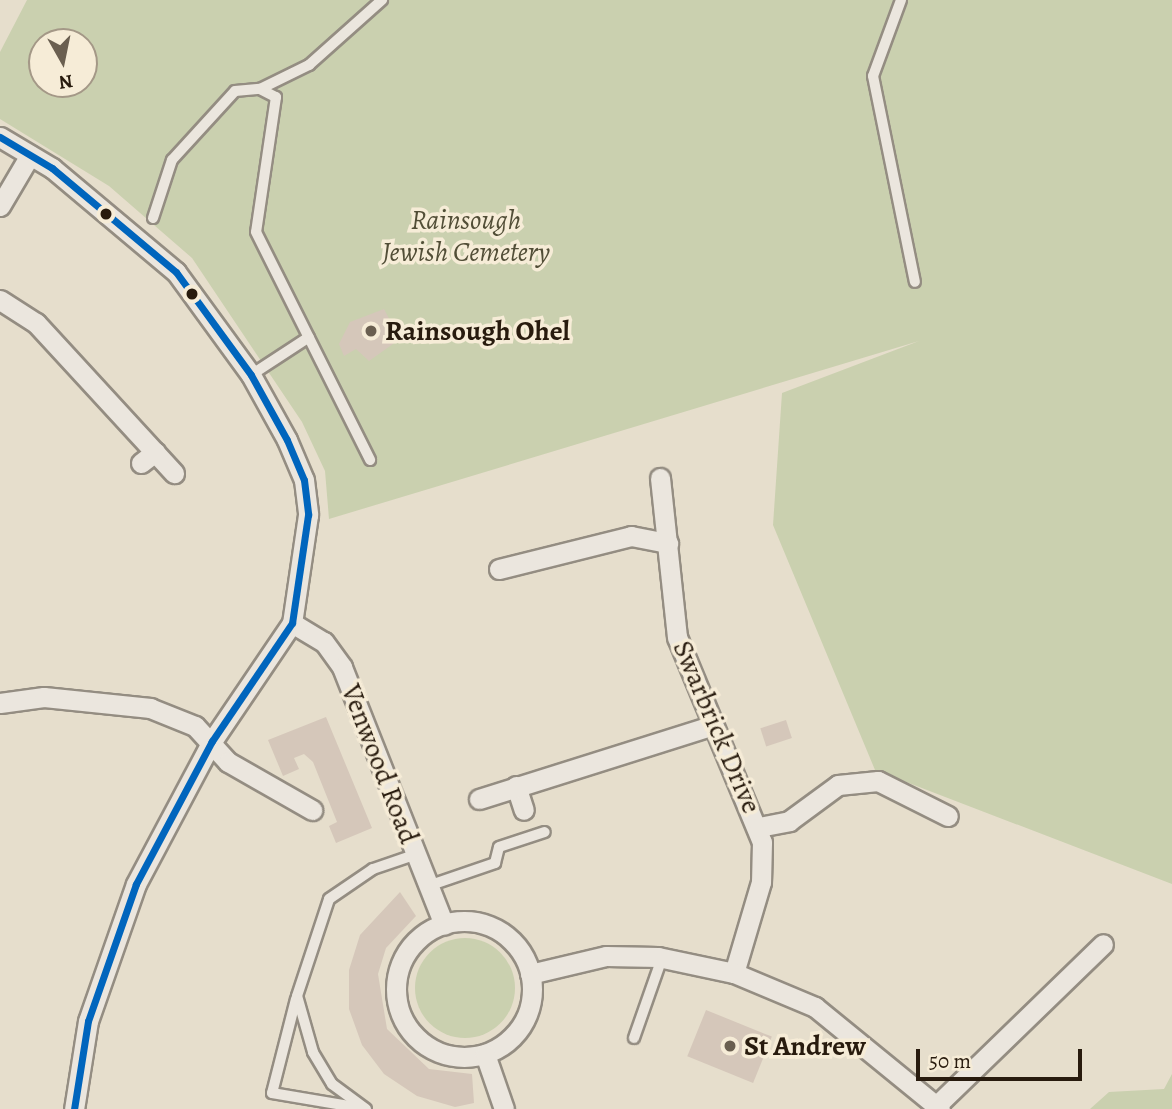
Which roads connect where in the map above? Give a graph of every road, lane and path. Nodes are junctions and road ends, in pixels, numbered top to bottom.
1 (382, 0) edge
2 (901, 0) edge
3 (260, 89) junction
4 (0, 137) edge
5 (30, 155) junction
6 (0, 206) edge
7 (153, 218) dead end
8 (915, 282) dead end
9 (0, 300) edge
10 (309, 337) junction
11 (251, 375) junction
12 (370, 460) dead end
13 (174, 473) dead end
14 (660, 478) dead end
15 (668, 542) junction
16 (499, 569) dead end
17 (292, 623) junction
18 (0, 703) edge
19 (713, 725) junction
20 (212, 741) junction
21 (516, 786) junction
22 (479, 799) dead end
23 (312, 810) dead end
24 (524, 810) dead end
25 (948, 816) dead end
26 (759, 827) junction
27 (545, 832) dead end
28 (414, 855) junction
29 (428, 886) junction
30 (444, 924) junction
31 (1103, 944) dead end
32 (662, 958) junction
33 (734, 973) junction
34 (530, 974) junction
35 (297, 996) junction
36 (634, 1038) dead end
37 (485, 1054) junction
38 (938, 1107) edge
39 (74, 1109) edge
40 (366, 1109) edge
41 (504, 1109) edge

1 - 3 lane
2 - 8 lane
3 - 7 lane
3 - 10 lane
4 - 5 street
5 - 6 street
5 - 11 street
9 - 13 street
10 - 11 lane
10 - 12 lane
11 - 17 street
14 - 15 street, Swarbrick Drive
15 - 16 street
15 - 19 street, Swarbrick Drive
17 - 20 street
17 - 28 street, Venwood Road
18 - 20 street
19 - 21 street
19 - 26 street, Swarbrick Drive
20 - 23 street
20 - 39 street
21 - 22 street
21 - 24 street
25 - 26 street
26 - 33 street, Swarbrick Drive
27 - 29 lane
28 - 29 street, Venwood Road
28 - 35 lane
29 - 30 street, Venwood Road
30 - 34 street
30 - 37 street
31 - 38 street
32 - 33 street
32 - 34 street
32 - 36 lane
33 - 38 street
34 - 37 street
35 - 40 lane
35 - 40 lane
37 - 41 street

